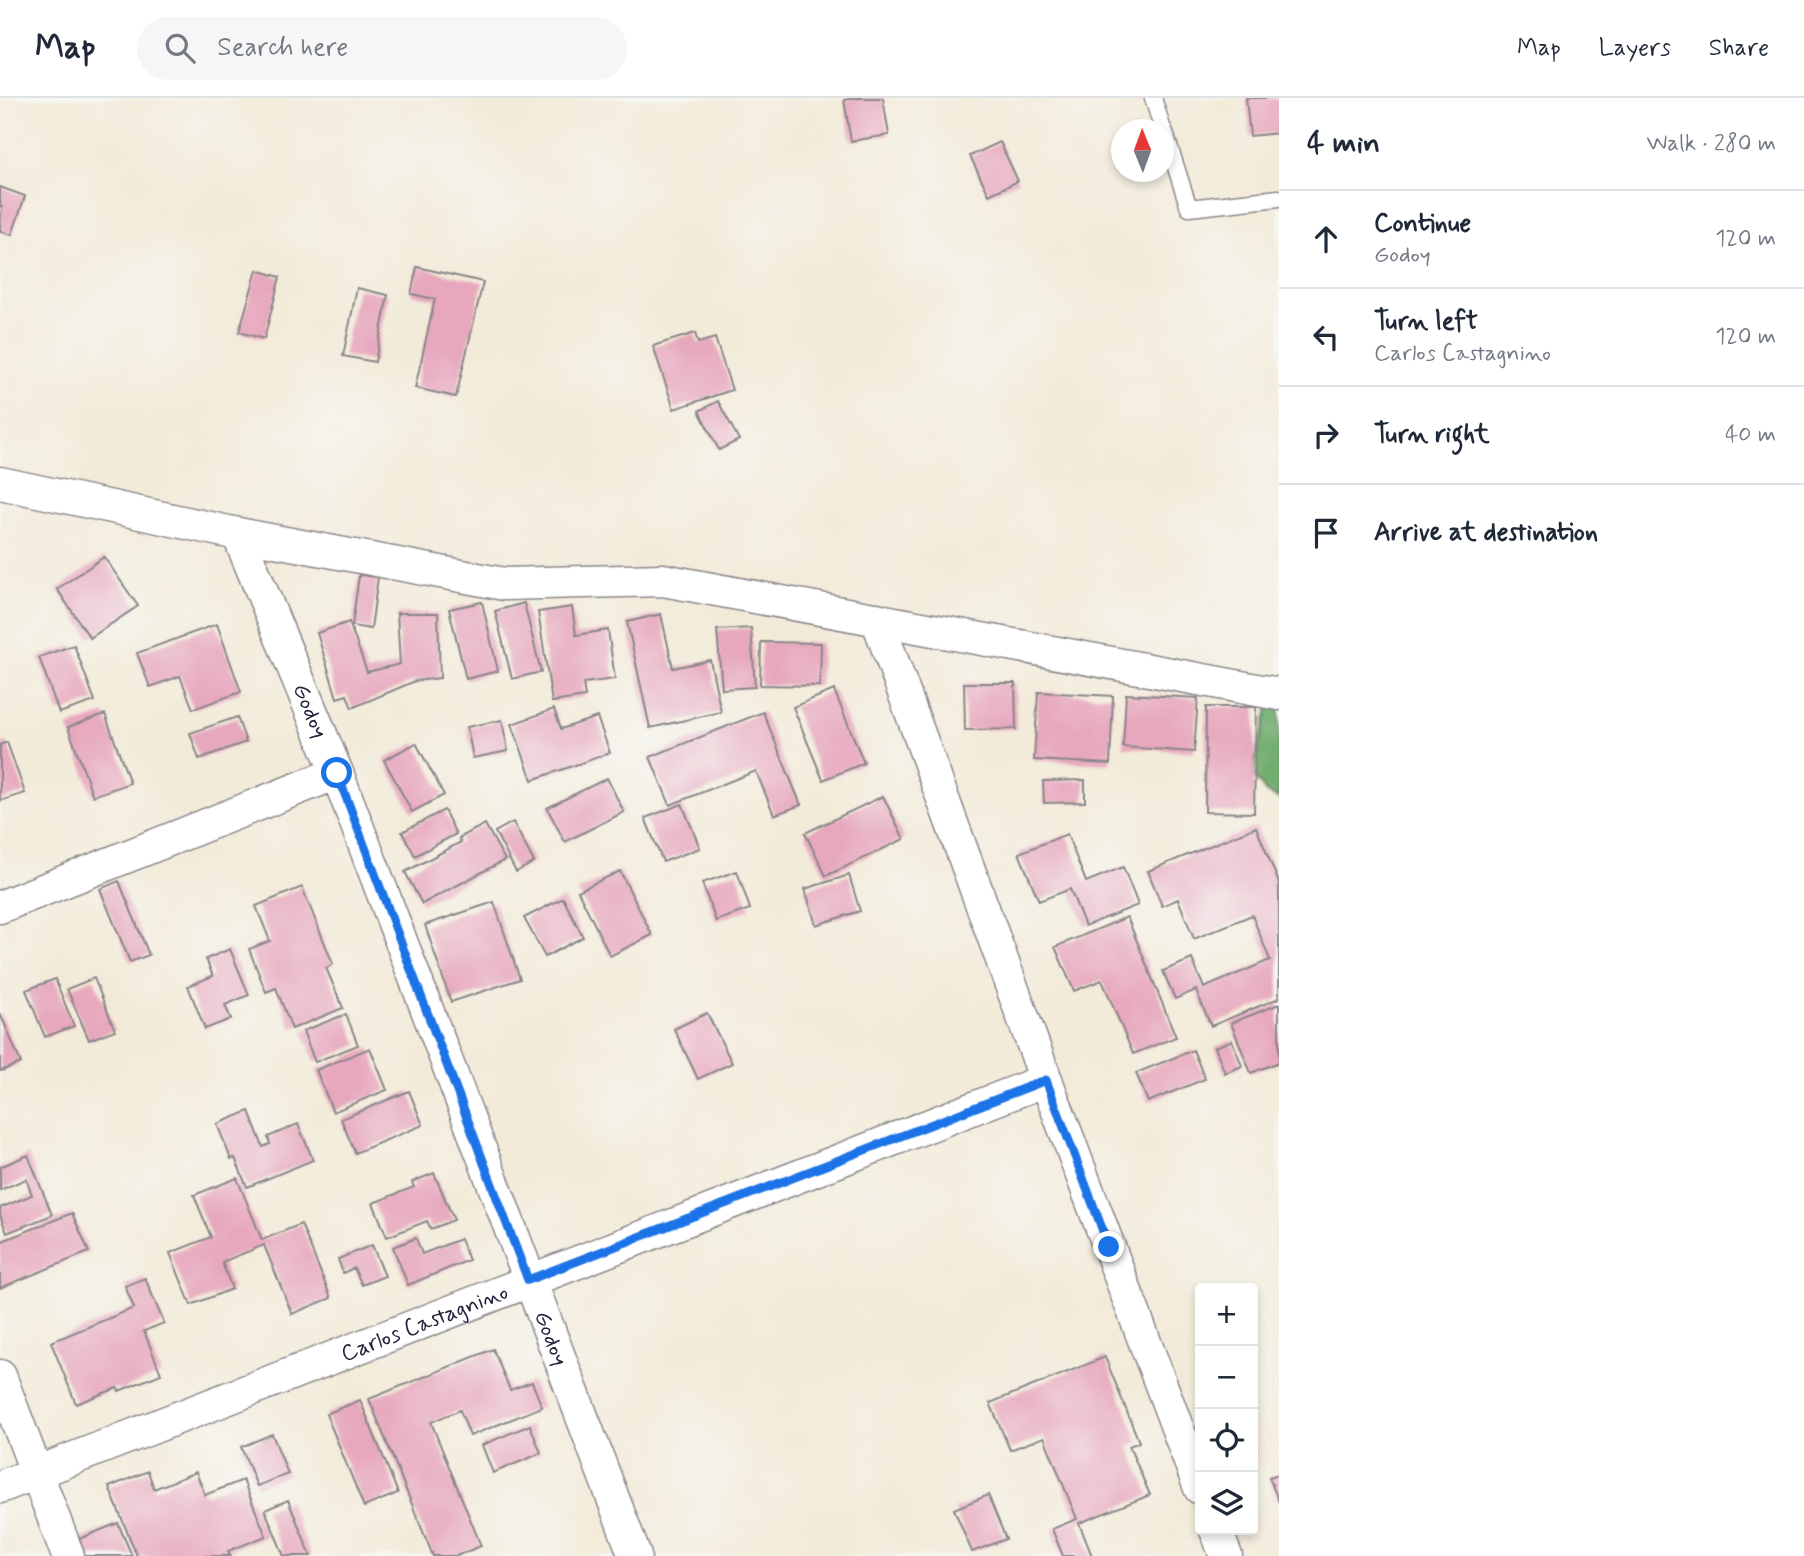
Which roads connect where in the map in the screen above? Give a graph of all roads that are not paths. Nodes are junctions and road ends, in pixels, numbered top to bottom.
1 (1153, 98) edge
2 (1160, 119) edge
3 (1174, 163) edge
4 (1279, 198) edge
5 (0, 483) edge
6 (238, 534) junction
7 (877, 619) junction
8 (1276, 702) edge
9 (337, 773) junction
10 (0, 907) edge
11 (1046, 1080) junction
12 (528, 1280) junction
13 (0, 1376) edge
14 (38, 1474) junction
15 (1195, 1475) edge
16 (0, 1487) edge
17 (1218, 1535) edge
18 (68, 1556) edge
19 (635, 1556) edge
20 (1226, 1556) edge

1 - 2 lane
3 - 4 lane
5 - 6 street
6 - 7 street
6 - 9 street, Godoy
7 - 8 street
7 - 11 street
9 - 10 street
9 - 12 street, Godoy
11 - 12 street, Carlos Castagnino
11 - 15 street
12 - 14 street, Carlos Castagnino
12 - 19 street, Godoy
13 - 14 street
14 - 16 street, Carlos Castagnino
14 - 18 street
17 - 20 street

